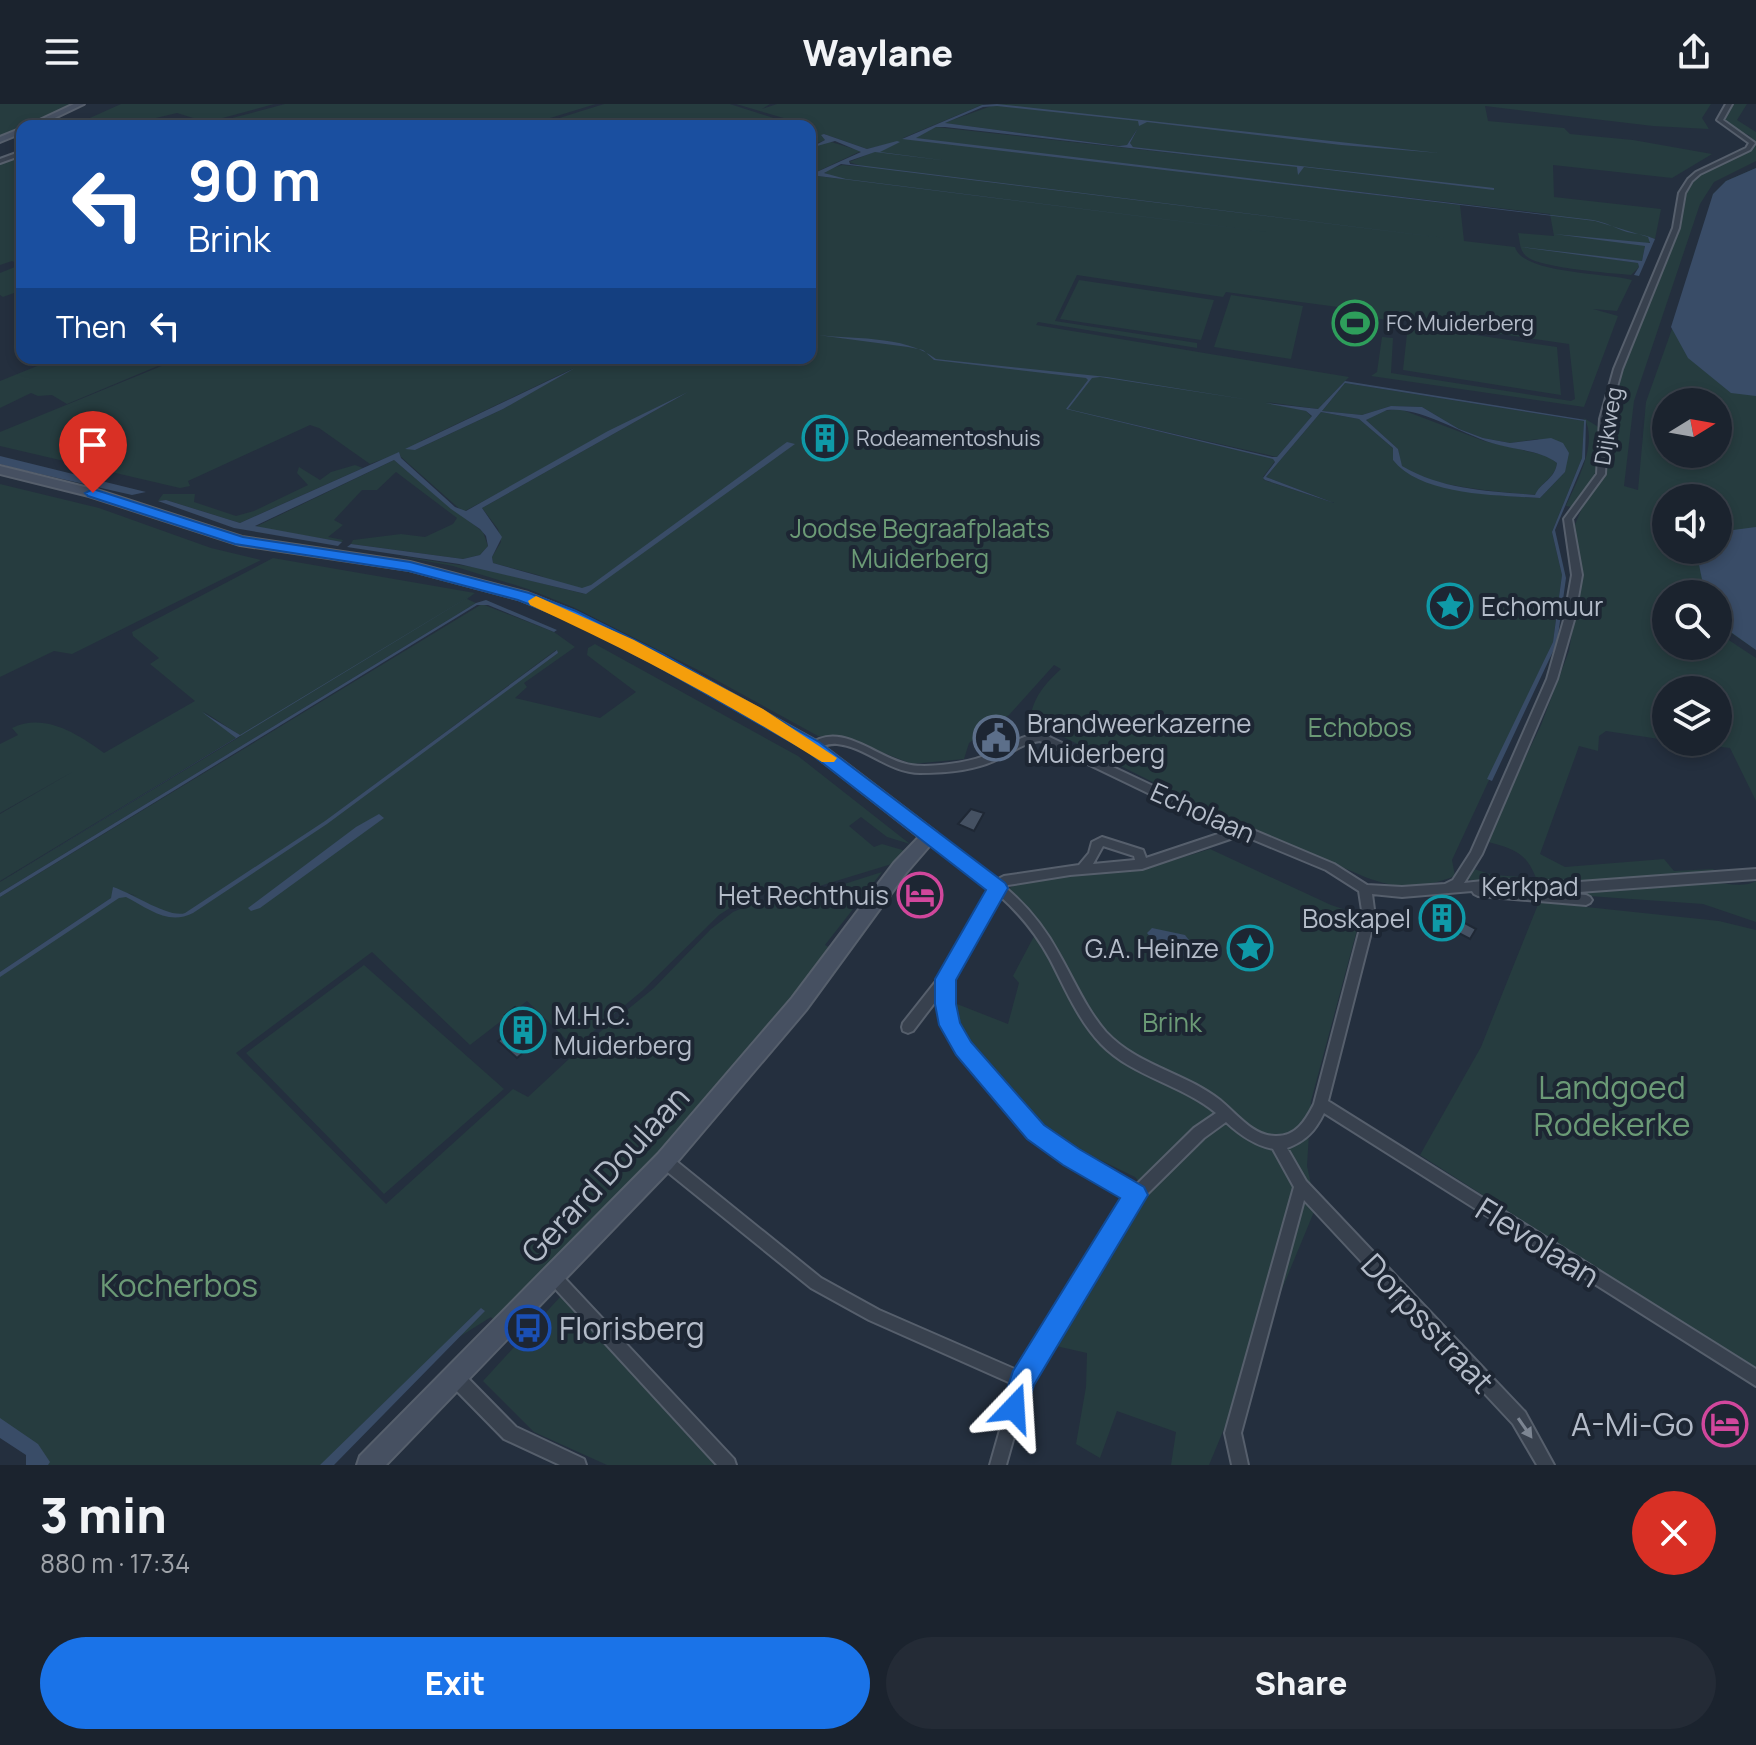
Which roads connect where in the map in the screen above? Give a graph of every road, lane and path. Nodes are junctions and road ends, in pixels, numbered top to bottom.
1 (80, 104) edge
2 (1729, 104) edge
3 (44, 120) edge
4 (0, 470) edge
5 (813, 746) junction
6 (1242, 830) junction
7 (930, 836) junction
8 (1142, 864) junction
9 (1082, 869) junction
10 (1756, 874) edge
11 (998, 888) junction
12 (1365, 889) junction
13 (1445, 889) junction
14 (1586, 900) dead end
15 (945, 979) junction
16 (908, 1027) dead end
17 (1321, 1104) junction
18 (1226, 1114) junction
19 (1277, 1143) junction
20 (665, 1161) junction
21 (1301, 1186) junction
22 (1136, 1195) junction
23 (553, 1276) junction
24 (455, 1377) junction
25 (1756, 1378) edge
26 (1022, 1380) junction
27 (369, 1465) edge
28 (578, 1465) edge
29 (728, 1465) edge
30 (998, 1465) edge
31 (1240, 1465) edge
32 (1546, 1465) edge

1 - 3 street
2 - 13 street, Dijkweg
4 - 5 street
5 - 6 street, Echolaan
5 - 7 street
6 - 8 street
6 - 12 street, Echolaan
7 - 11 street
7 - 20 street, Gerard Doulaan
8 - 9 street
8 - 9 street
9 - 11 street
10 - 13 street, Kerkpad
11 - 15 street
11 - 18 street
12 - 13 street
12 - 17 street
13 - 14 street, Kerkpad
15 - 16 street
15 - 22 street
17 - 19 street
17 - 25 street, Flevolaan
18 - 19 street
18 - 22 street
19 - 21 street
20 - 23 street, Gerard Doulaan
20 - 26 street
21 - 31 street
21 -> 32 street, Dorpsstraat
22 - 26 street
23 - 24 street, Gerard Doulaan
23 - 29 street
24 - 27 street, Gerard Doulaan
24 - 28 street
26 - 30 street

